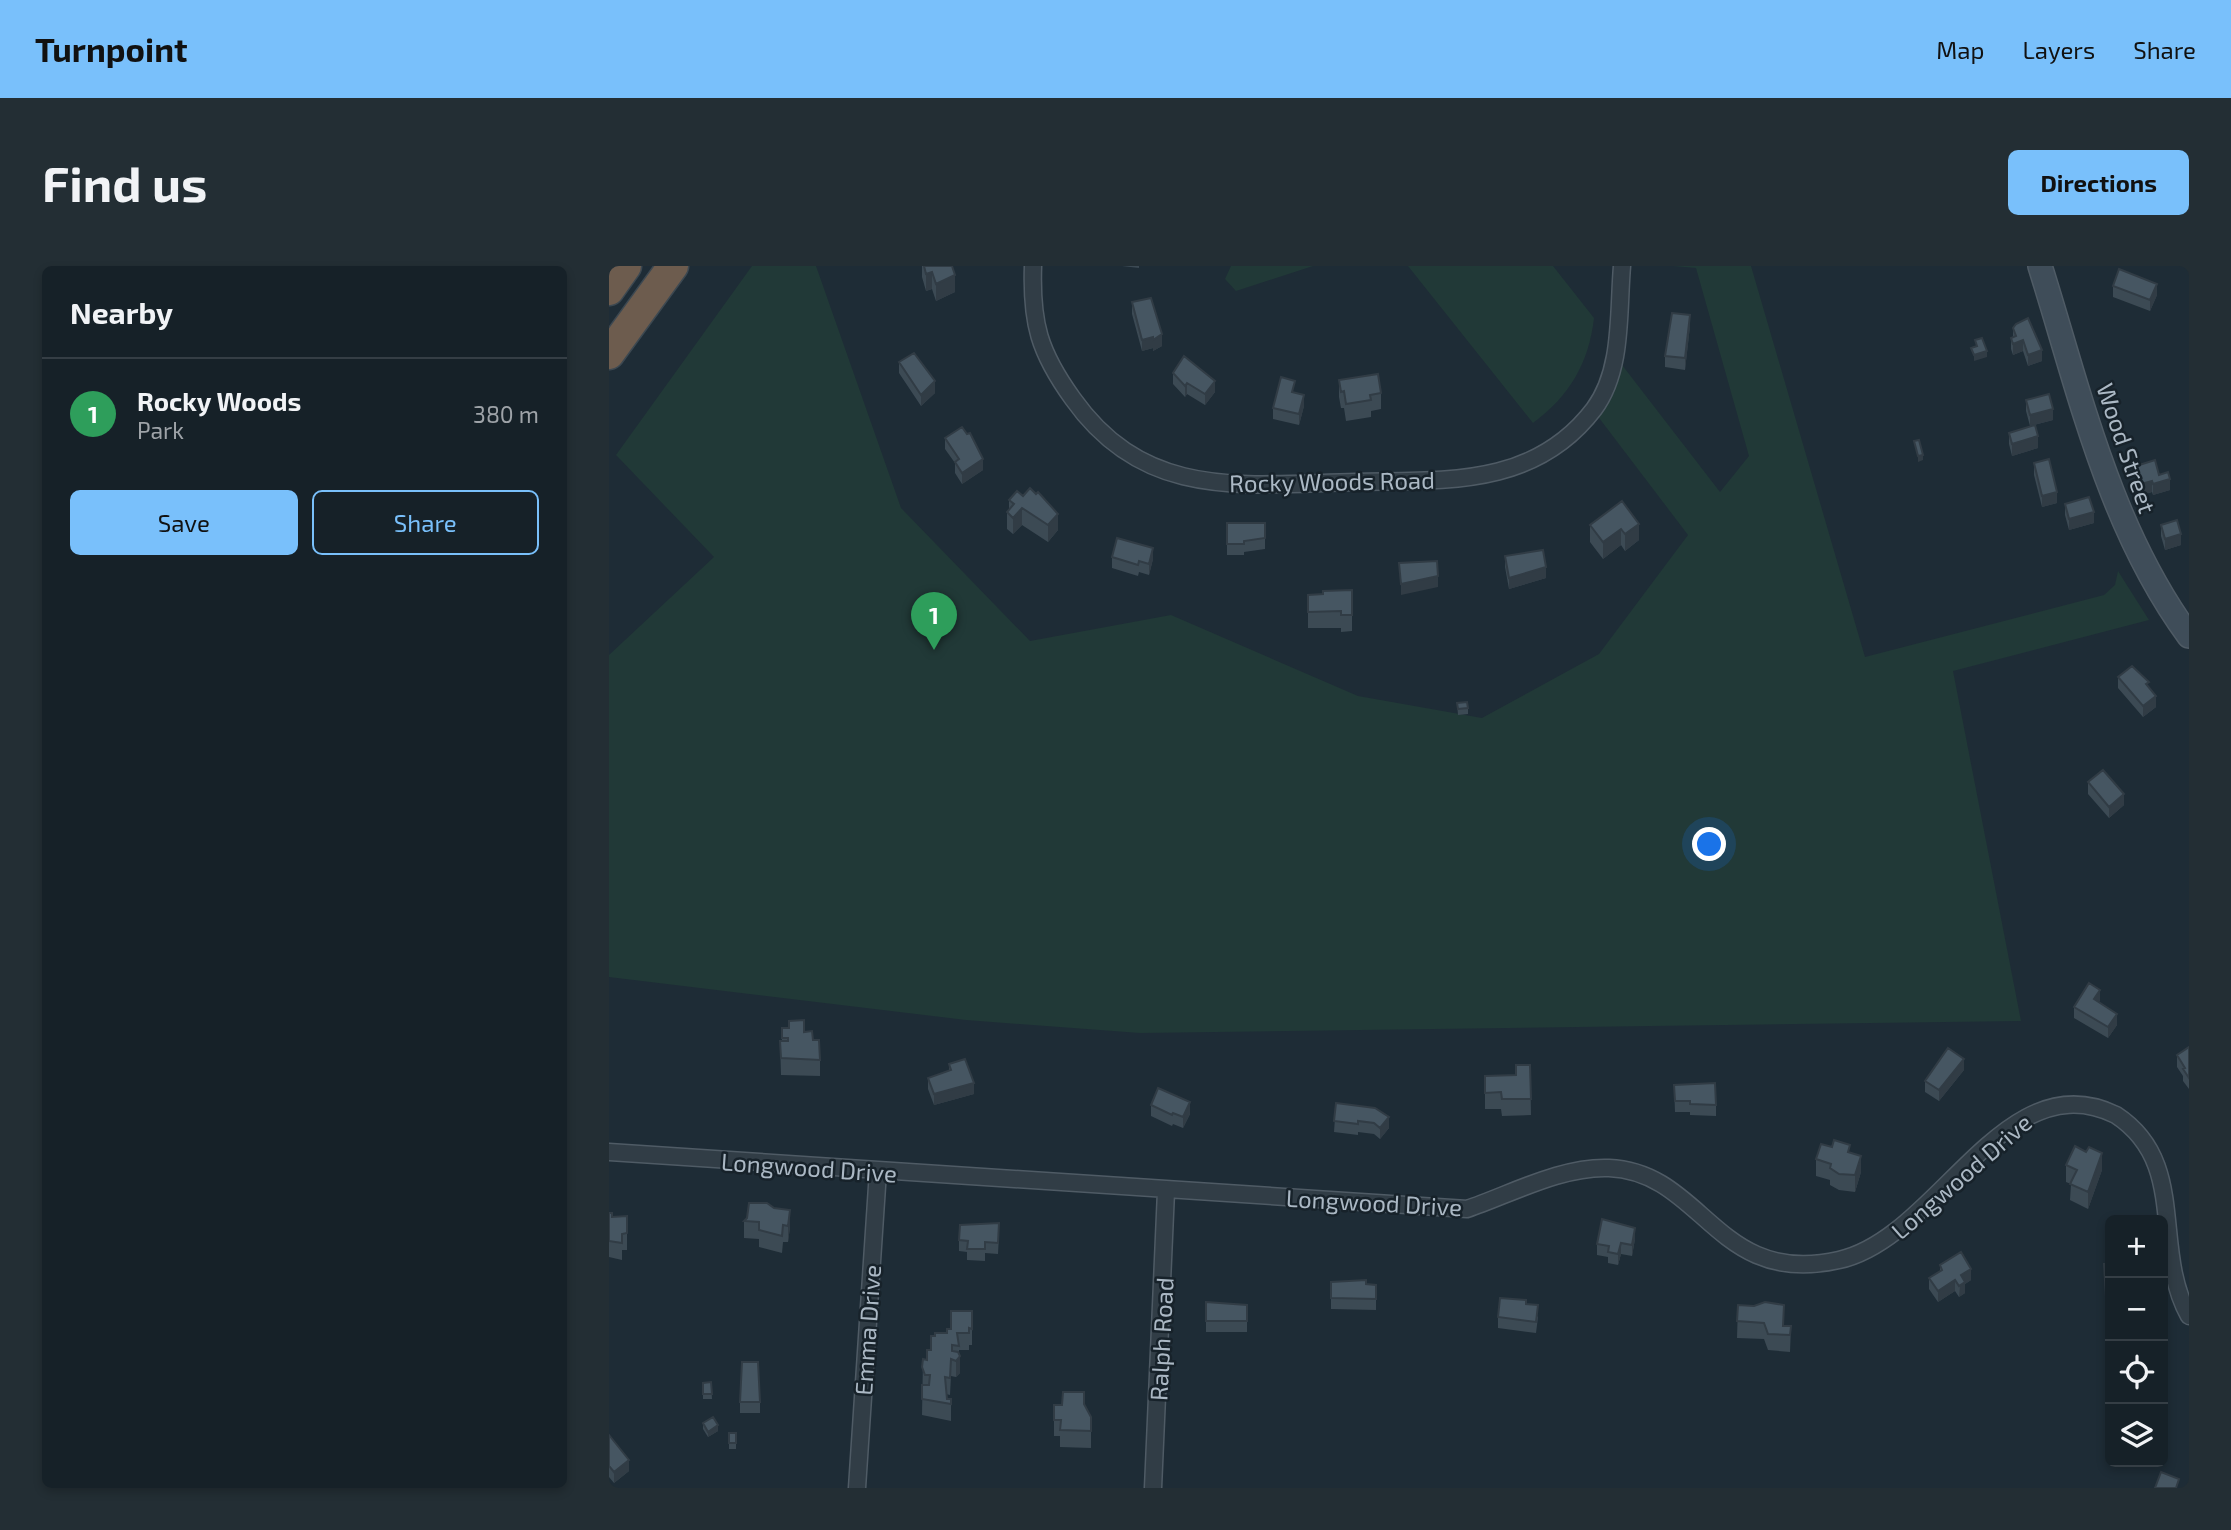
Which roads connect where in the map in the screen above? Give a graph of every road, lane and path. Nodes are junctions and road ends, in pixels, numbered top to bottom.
1 (626, 266) edge
2 (673, 266) edge
3 (1033, 266) edge
4 (1622, 266) edge
5 (2041, 266) edge
6 (609, 290) edge
7 (609, 354) edge
8 (2189, 636) edge
9 (609, 1153) edge
10 (878, 1171) junction
11 (1166, 1191) junction
12 (2189, 1316) edge
13 (857, 1488) edge
14 (1153, 1488) edge

1 - 6 highway
2 - 7 highway
3 - 4 street, Rocky Woods Road
5 - 8 main road, Wood Street
9 - 10 street, Longwood Drive
10 - 11 street, Longwood Drive
10 - 13 street, Emma Drive
11 - 12 street, Longwood Drive
11 - 14 street, Ralph Road

